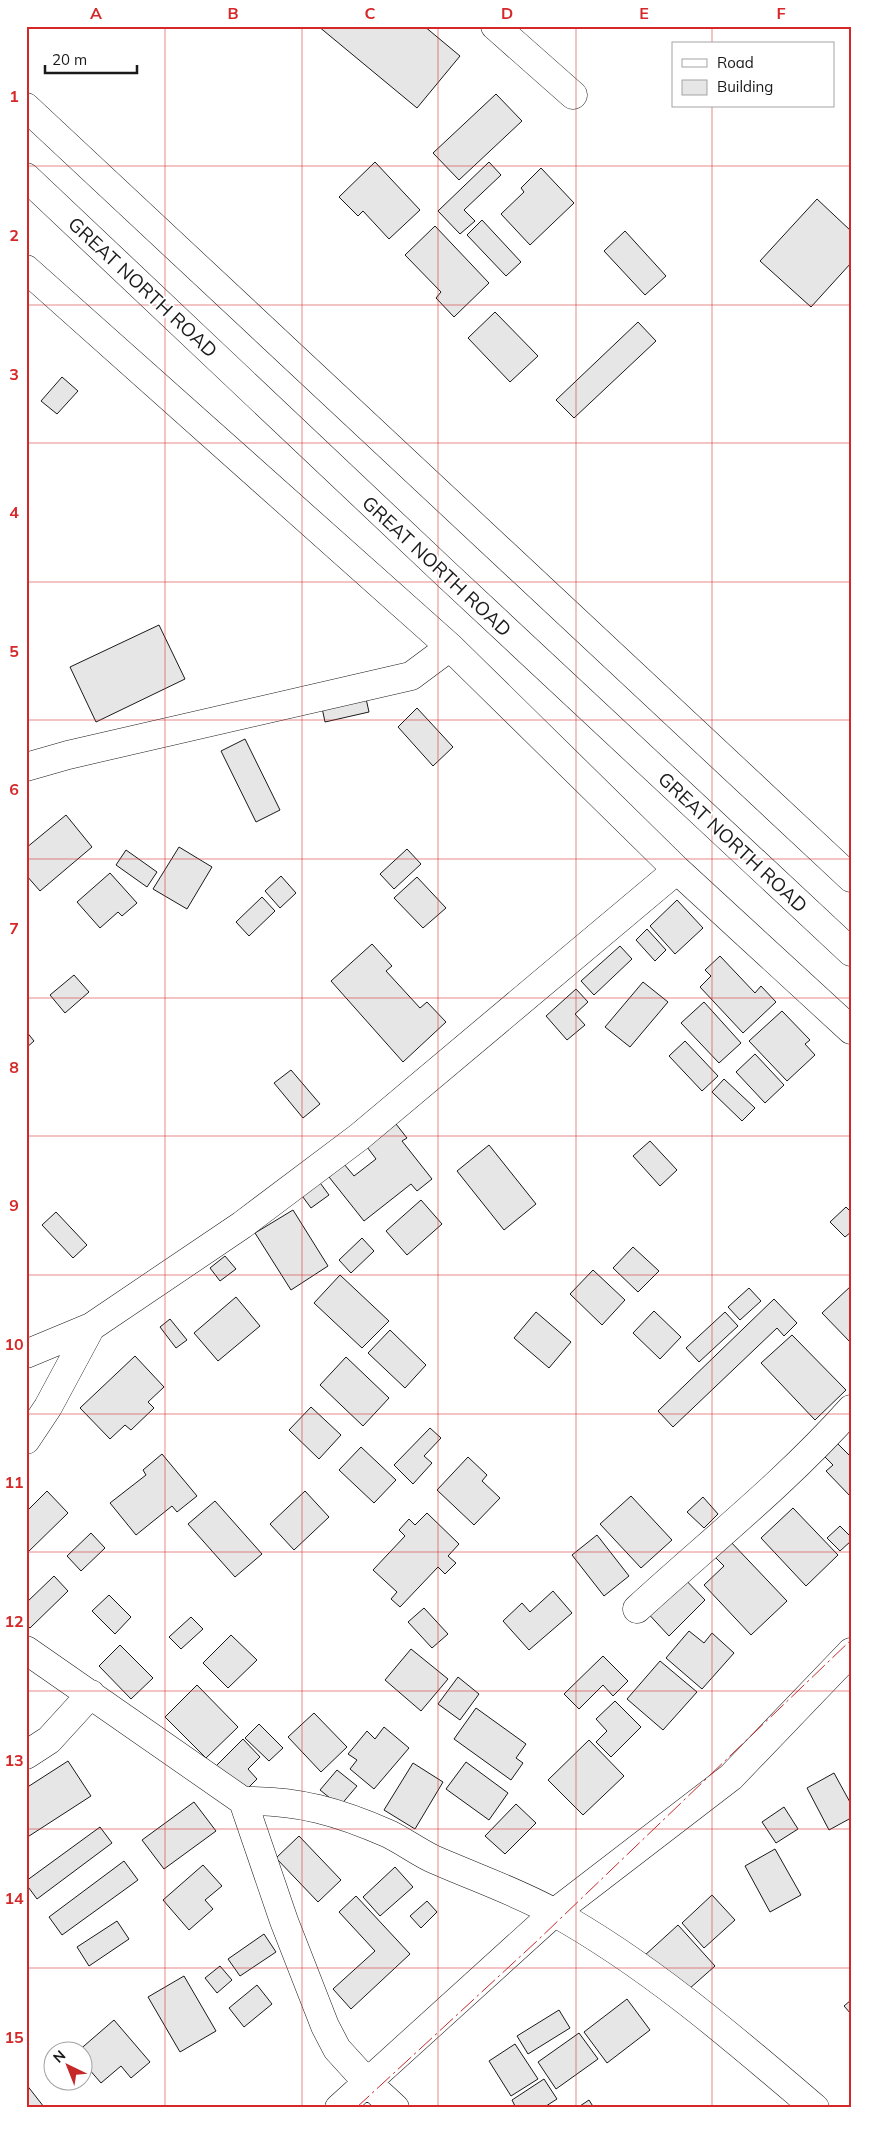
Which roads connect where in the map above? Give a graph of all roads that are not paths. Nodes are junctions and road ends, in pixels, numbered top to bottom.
1 (495, 26) edge
2 (573, 95) dead end
3 (26, 107) edge
4 (26, 177) edge
5 (26, 269) edge
6 (450, 647) junction
7 (26, 767) edge
8 (677, 870) junction
9 (851, 878) edge
10 (851, 952) edge
11 (851, 1030) edge
12 (91, 1327) junction
13 (26, 1354) edge
14 (851, 1408) edge
15 (26, 1440) edge
16 (637, 1609) dead end
17 (26, 1650) edge
18 (851, 1652) edge
19 (91, 1694) junction
20 (26, 1754) edge
21 (243, 1801) junction
22 (554, 1913) junction
23 (367, 2082) junction
24 (339, 2108) edge
25 (395, 2108) edge
26 (815, 2108) edge

1 - 2 street
3 - 9 street
4 - 10 street, GREAT NORTH ROAD
5 - 6 street
6 - 7 street
6 - 8 street
8 - 11 street
8 - 12 street
12 - 13 street
12 - 15 street
14 - 16 street
17 - 19 street
18 - 22 street
19 - 20 street
19 - 21 street
21 - 22 street
21 - 23 street
22 - 23 street
22 - 26 street
23 - 24 street
23 - 25 street

